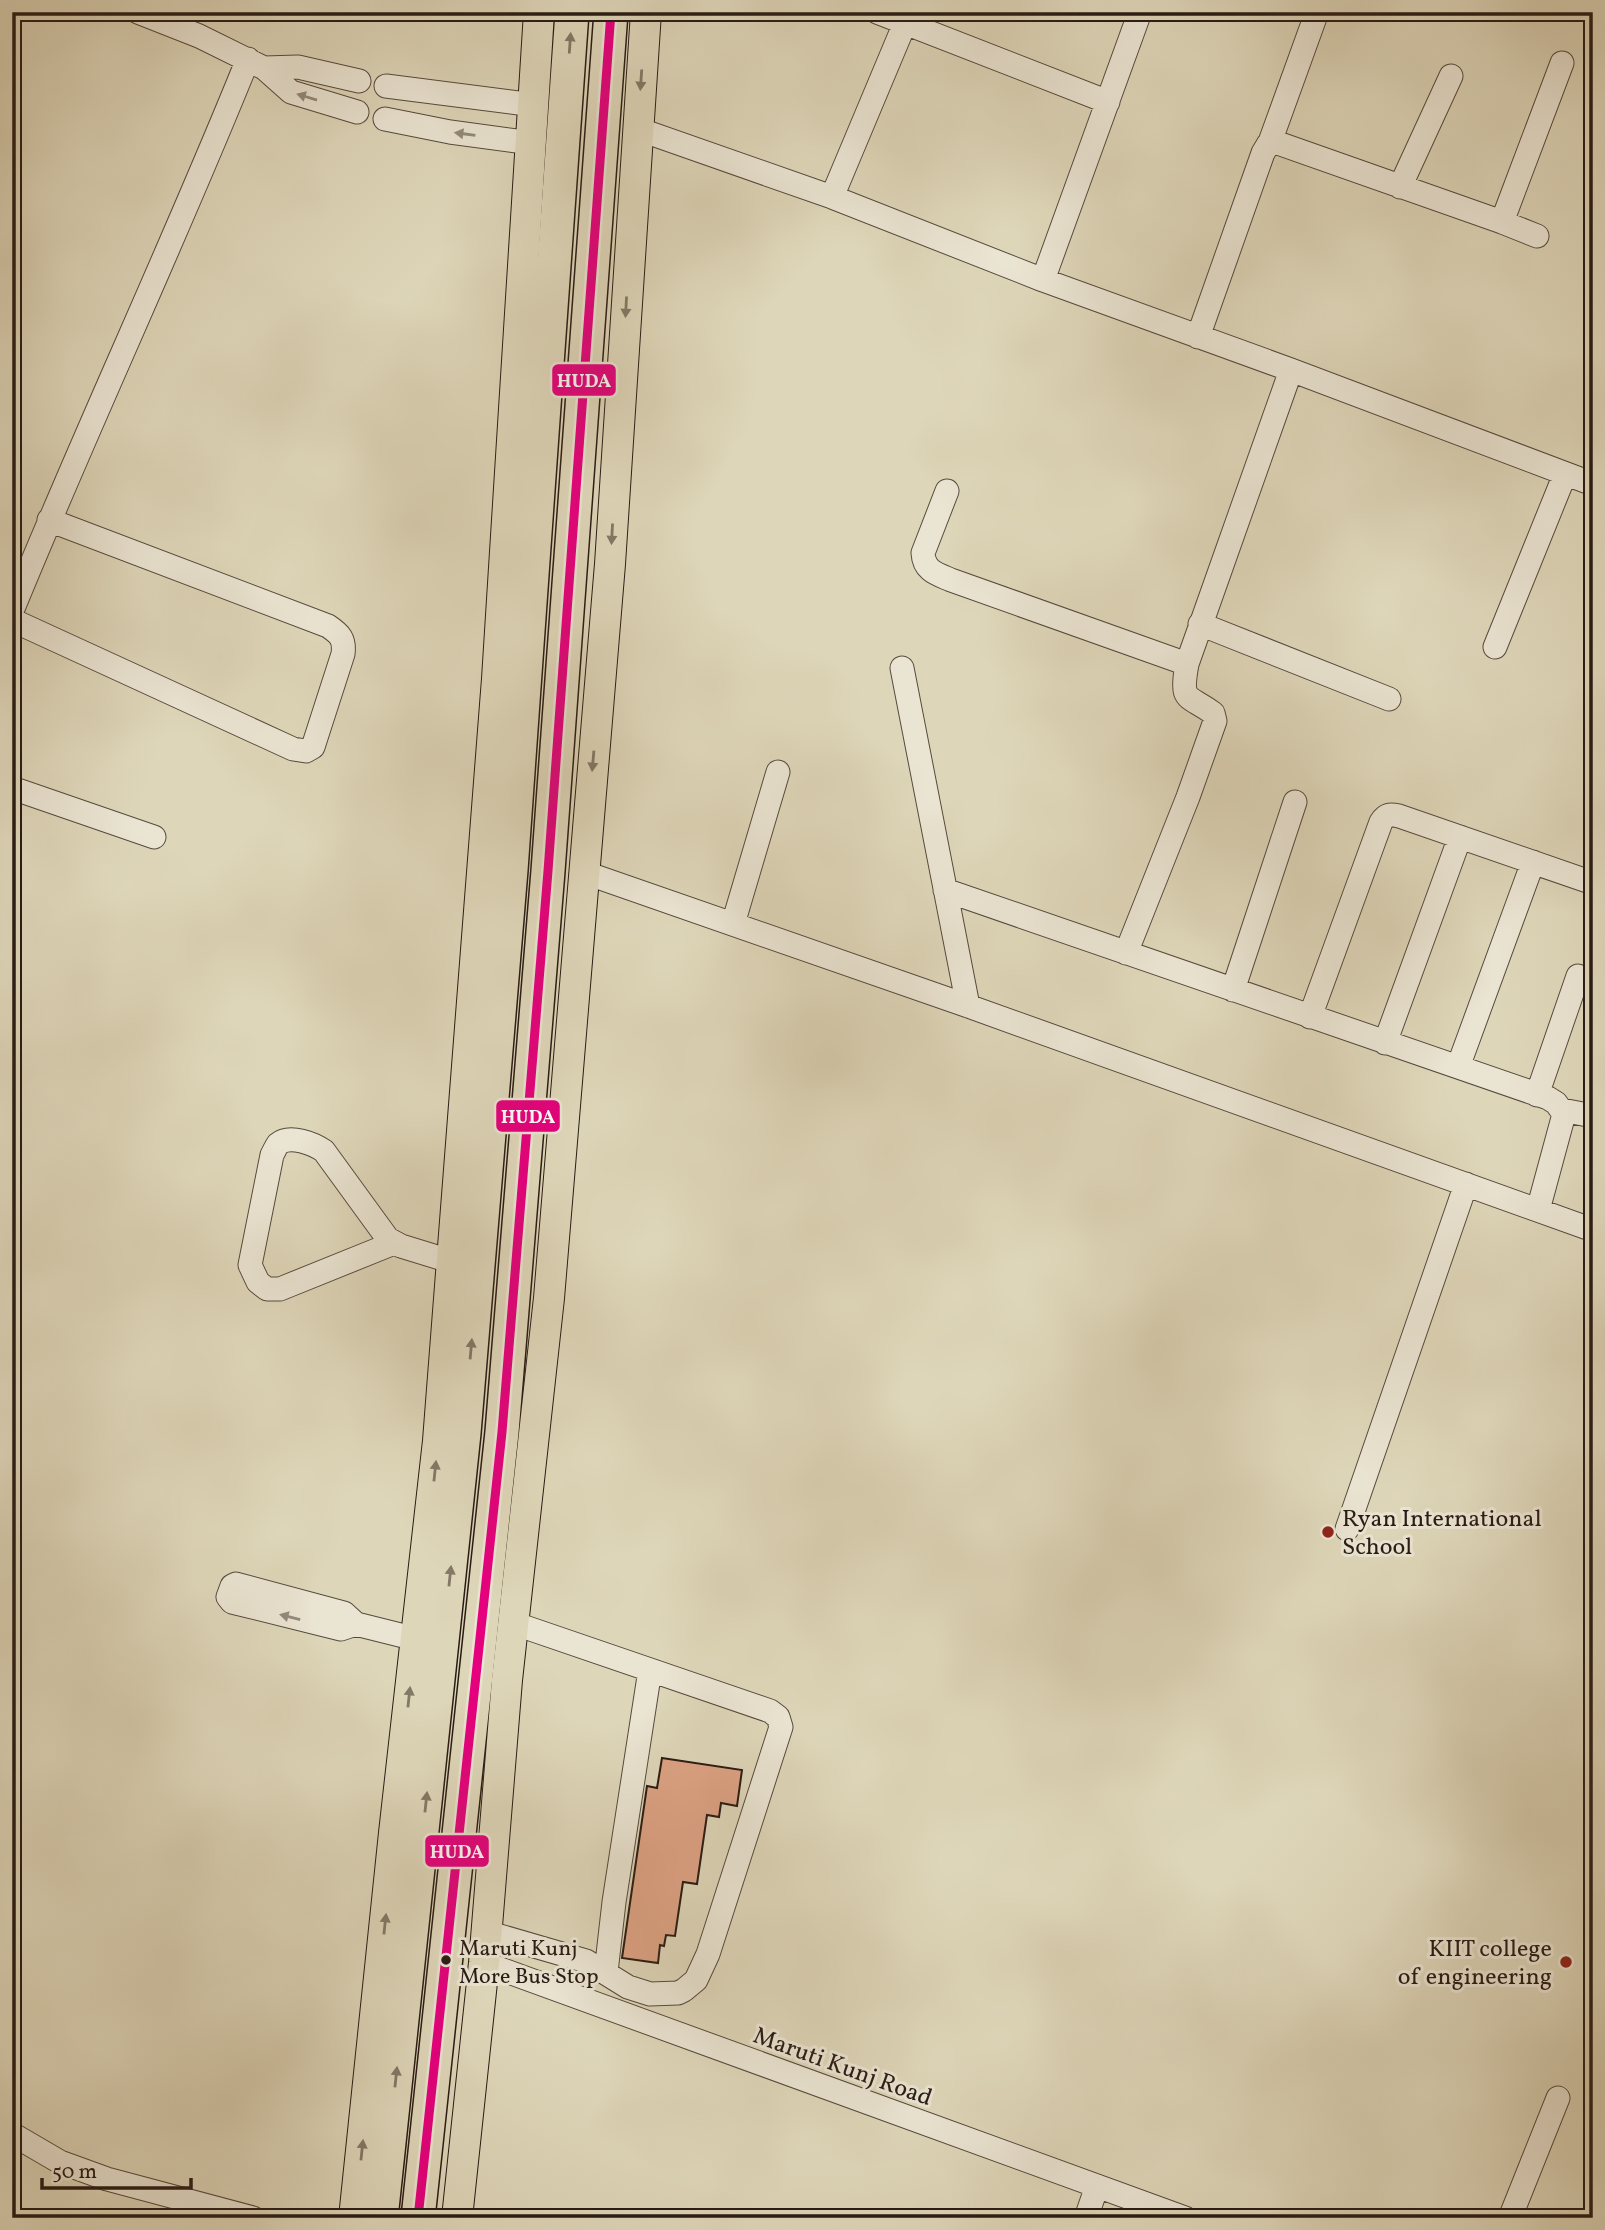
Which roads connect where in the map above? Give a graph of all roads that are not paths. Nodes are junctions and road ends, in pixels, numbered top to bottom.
1 (138, 12) edge
2 (539, 12) edge
3 (572, 12) edge
4 (611, 12) edge
5 (646, 12) edge
6 (877, 12) edge
7 (1140, 12) edge
8 (1317, 12) edge
9 (905, 23) junction
10 (256, 63) junction
11 (1562, 63) dead end
12 (1451, 76) dead end
13 (359, 81) dead end
14 (386, 86) dead end
15 (1108, 102) junction
16 (534, 105) junction
17 (357, 112) dead end
18 (385, 119) dead end
19 (638, 129) junction
20 (1270, 142) junction
21 (532, 144) junction
22 (1400, 187) junction
23 (832, 197) junction
24 (1503, 222) junction
25 (1537, 236) dead end
26 (1043, 280) junction
27 (1198, 337) junction
28 (1291, 370) junction
29 (1565, 474) junction
30 (1593, 484) edge
31 (947, 491) dead end
32 (49, 520) junction
33 (12, 611) edge
34 (12, 620) edge
35 (1200, 624) junction
36 (1495, 647) dead end
37 (1187, 664) junction
38 (902, 668) dead end
39 (1389, 699) dead end
40 (778, 772) dead end
41 (12, 788) edge
42 (1296, 802) dead end
43 (155, 837) dead end
44 (1460, 837) junction
45 (1533, 862) junction
46 (583, 872) junction
47 (1593, 883) edge
48 (945, 890) junction
49 (733, 924) junction
50 (1126, 953) junction
51 (1578, 976) dead end
52 (1233, 990) junction
53 (968, 1006) junction
54 (1310, 1017) junction
55 (1385, 1043) junction
56 (1458, 1067) junction
57 (1537, 1095) junction
58 (1562, 1110) junction
59 (1593, 1116) edge
60 (1466, 1184) junction
61 (1538, 1210) junction
62 (1593, 1230) edge
63 (394, 1243) junction
64 (453, 1262) junction
65 (1347, 1529) dead end
66 (513, 1623) junction
67 (356, 1624) dead end
68 (416, 1639) junction
69 (650, 1670) junction
70 (486, 1932) junction
71 (484, 1963) junction
72 (606, 1972) junction
73 (1558, 2098) dead end
74 (12, 2134) edge
75 (1097, 2186) junction
76 (253, 2218) edge
77 (354, 2218) edge
78 (381, 2218) edge
79 (418, 2218) edge
80 (457, 2218) edge
81 (1086, 2218) edge
82 (1185, 2218) edge
83 (1510, 2218) edge

1 - 10 street
2 - 16 main road
78 -> 3 highway
4 - 79 highway
5 -> 19 main road
6 - 9 street
7 - 15 street
8 - 20 street
9 - 15 street
9 - 23 street
10 - 13 street
17 -> 10 street
10 - 32 street
11 - 24 street
12 - 22 street
14 - 16 street
15 - 26 street
16 - 21 main road
21 -> 18 street
19 - 23 street
19 -> 46 main road
20 - 22 street
20 - 27 street
21 - 64 main road
22 - 24 street
23 - 26 street
24 - 25 street
26 - 27 street
27 - 28 street
28 - 29 street
28 - 35 street
29 - 30 street
29 - 36 street
31 - 37 street
32 - 33 street
32 - 34 street
35 - 37 street
35 - 39 street
37 - 50 street
38 - 48 street
40 - 49 street
41 - 43 street
42 - 52 street
44 - 45 street
44 - 54 street
44 - 55 street
45 - 47 street
45 - 56 street
46 - 49 street
46 - 66 main road
48 - 50 street
48 - 53 street
49 - 53 street
50 - 52 street
51 - 57 street
52 - 54 street
53 - 60 street
54 - 55 street
55 - 56 street
56 - 57 street
57 - 58 street
58 - 59 street
58 - 61 street
60 - 61 street
60 - 65 street
61 - 62 street
63 - 63 street
63 - 64 street
68 -> 64 main road
66 - 69 street
66 - 70 main road
67 - 68 street
77 -> 68 main road
69 - 72 street
69 - 72 street
70 - 71 main road
70 - 72 street
71 - 75 street, Maruti Kunj Road
71 - 80 main road
73 - 83 street
74 - 76 street
75 - 81 street
75 - 82 street, Maruti Kunj Road

